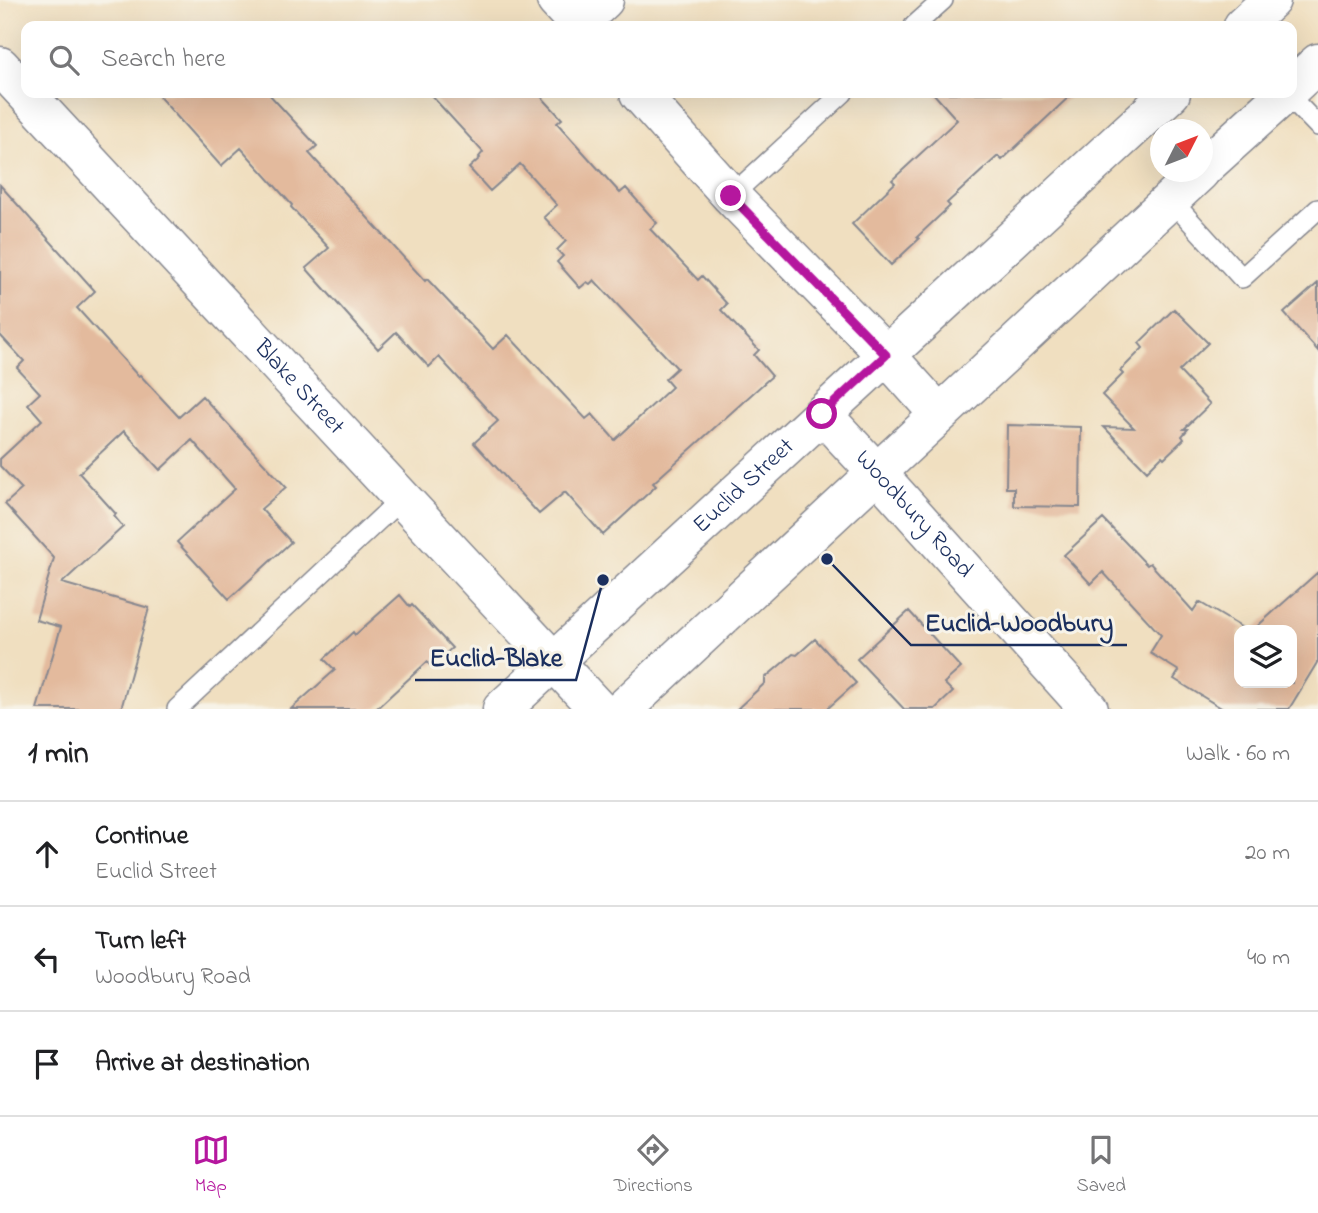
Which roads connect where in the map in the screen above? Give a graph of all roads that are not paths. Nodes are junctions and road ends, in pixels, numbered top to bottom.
1 (943, 0) edge
2 (1271, 0) edge
3 (920, 21) edge
4 (1248, 21) edge
5 (1318, 63) edge
6 (0, 66) edge
7 (1297, 82) edge
8 (21, 89) edge
9 (30, 98) edge
10 (643, 98) edge
11 (838, 98) edge
12 (1166, 98) edge
13 (1280, 98) edge
14 (1291, 98) edge
15 (1318, 126) edge
16 (1213, 159) edge
17 (1189, 182) edge
18 (731, 196) junction
19 (1170, 200) junction
20 (1318, 209) edge
21 (886, 355) junction
22 (822, 414) junction
23 (939, 414) junction
24 (877, 472) junction
25 (402, 498) junction
26 (554, 661) junction
27 (177, 709) edge
28 (502, 709) edge
29 (598, 709) edge
30 (623, 709) edge
31 (1089, 709) edge

1 - 3 lane
2 - 4 main road
5 - 7 main road
6 - 8 main road, Blake Street
9 - 25 main road, Blake Street
10 - 18 main road
11 - 18 lane
12 - 21 main road, Euclid Street
13 - 16 main road
14 - 15 lane
17 - 19 main road
18 - 21 main road
19 - 20 lane
19 - 23 main road
21 - 22 main road, Euclid Street
21 - 23 main road
22 - 24 main road, Woodbury Road
22 - 26 main road, Euclid Street
23 - 24 main road
24 - 30 main road
24 - 31 main road, Woodbury Road
25 - 26 main road, Blake Street
25 - 27 lane
26 - 28 main road, Euclid Street
26 - 29 main road, Blake Street

